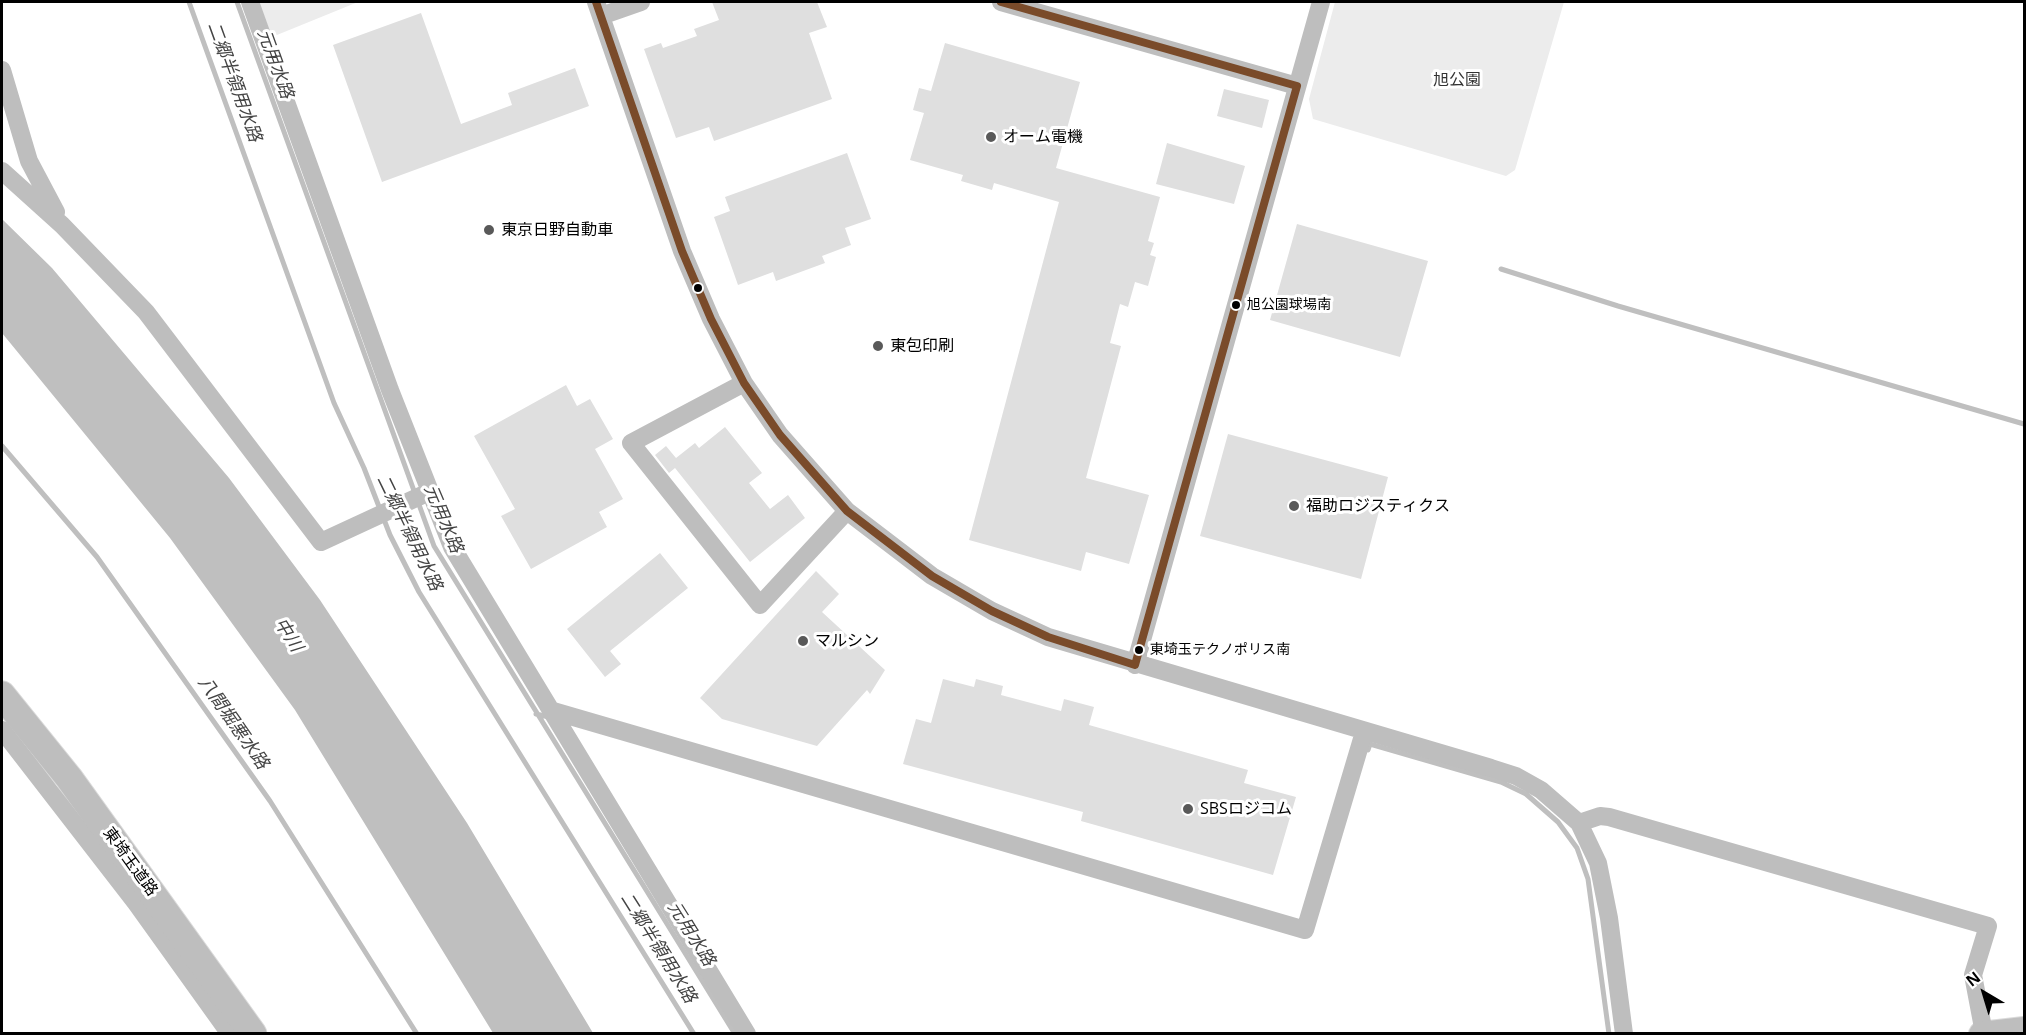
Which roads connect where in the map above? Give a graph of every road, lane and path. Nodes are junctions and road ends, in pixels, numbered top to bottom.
1 (250, 2) edge
2 (641, 2) edge
3 (1001, 2) edge
4 (1321, 2) edge
5 (598, 9) edge
6 (2, 70) edge
7 (1297, 86) junction
8 (2, 171) edge
9 (62, 225) junction
10 (744, 383) junction
11 (429, 492) junction
12 (847, 511) junction
13 (1135, 665) junction
14 (2, 695) edge
15 (553, 711) junction
16 (2, 730) edge
17 (1365, 732) junction
18 (1578, 823) junction
19 (2025, 1029) edge
20 (1983, 1033) edge
21 (230, 1034) edge
22 (253, 1034) edge
23 (747, 1034) edge
24 (1624, 1034) edge

1 - 11 street
2 - 5 street
3 - 7 street
4 - 7 street
5 - 10 street
6 - 9 street
7 - 13 street
8 - 9 street
9 - 11 street
10 - 12 street
10 - 12 street
11 - 15 street
12 - 13 street
13 - 17 street
14 - 22 highway, 東埼玉道路
15 - 17 street
15 - 23 street
16 - 21 street
17 - 18 street
18 - 20 street
18 - 24 street
19 - 20 main road

